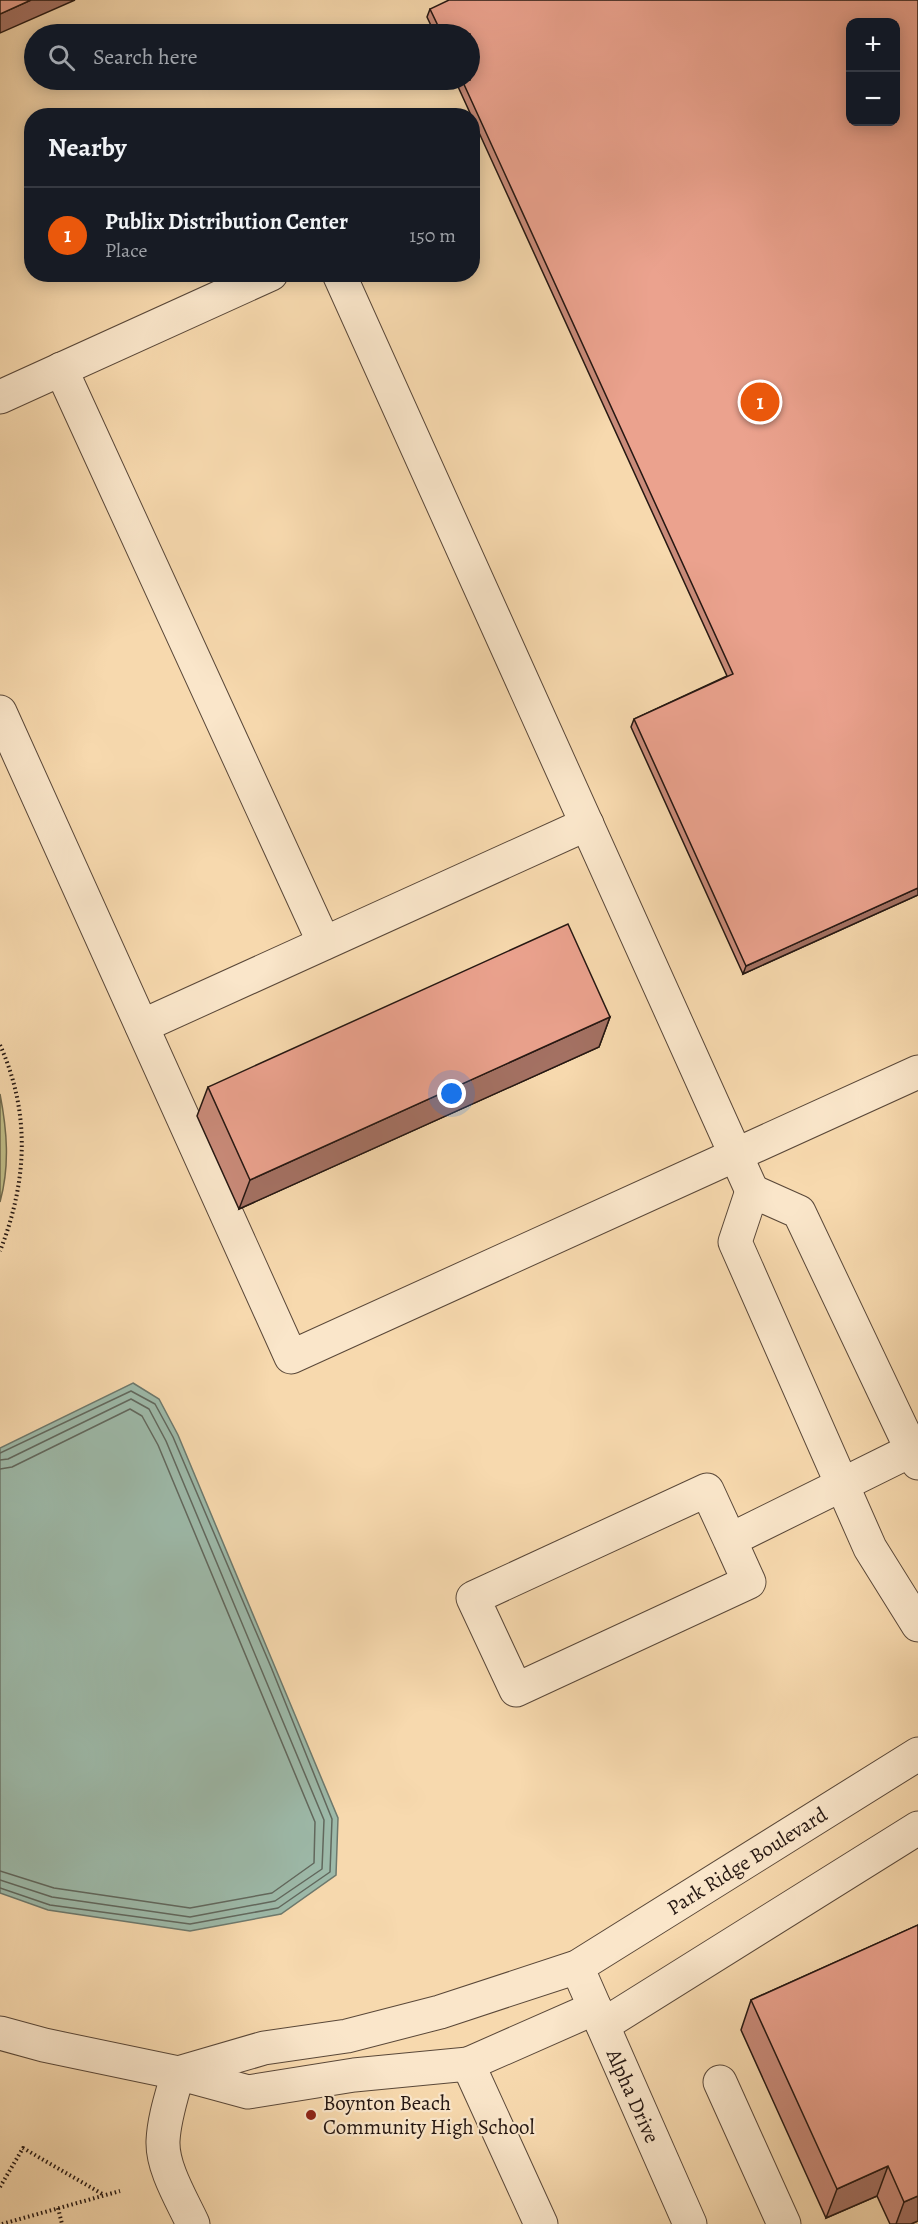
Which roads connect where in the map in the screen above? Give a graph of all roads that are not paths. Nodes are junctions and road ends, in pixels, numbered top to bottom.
1 (253, 282) edge
2 (343, 282) edge
3 (61, 369) junction
4 (0, 397) edge
5 (0, 712) edge
6 (587, 824) junction
7 (324, 943) junction
8 (142, 1026) junction
9 (918, 1072) edge
10 (736, 1155) junction
11 (752, 1191) junction
12 (916, 1453) edge
13 (840, 1486) junction
14 (730, 1540) junction
15 (918, 1625) edge
16 (918, 1754) edge
17 (913, 1839) edge
18 (577, 1967) junction
19 (599, 2016) junction
20 (0, 2033) edge
21 (468, 2064) junction
22 (178, 2073) junction
23 (720, 2082) dead end
24 (193, 2224) edge
25 (541, 2224) edge
26 (690, 2224) edge
27 (784, 2224) edge

1 - 3 street
2 - 6 street
3 - 4 street
3 - 7 street
5 - 8 street
6 - 7 street
6 - 10 street
7 - 8 street
8 - 10 street
9 - 10 street
10 - 11 street
11 - 12 street
11 - 13 street
12 - 13 street
13 - 14 street
13 - 15 street
14 - 14 street
16 - 18 street, Park Ridge Boulevard
17 - 19 street
18 - 19 street, Alpha Drive
18 - 22 street, Park Ridge Boulevard
19 - 21 street
19 - 26 street, Alpha Drive
20 - 22 street
21 - 22 street
21 - 25 street
22 - 24 street
23 - 27 street

